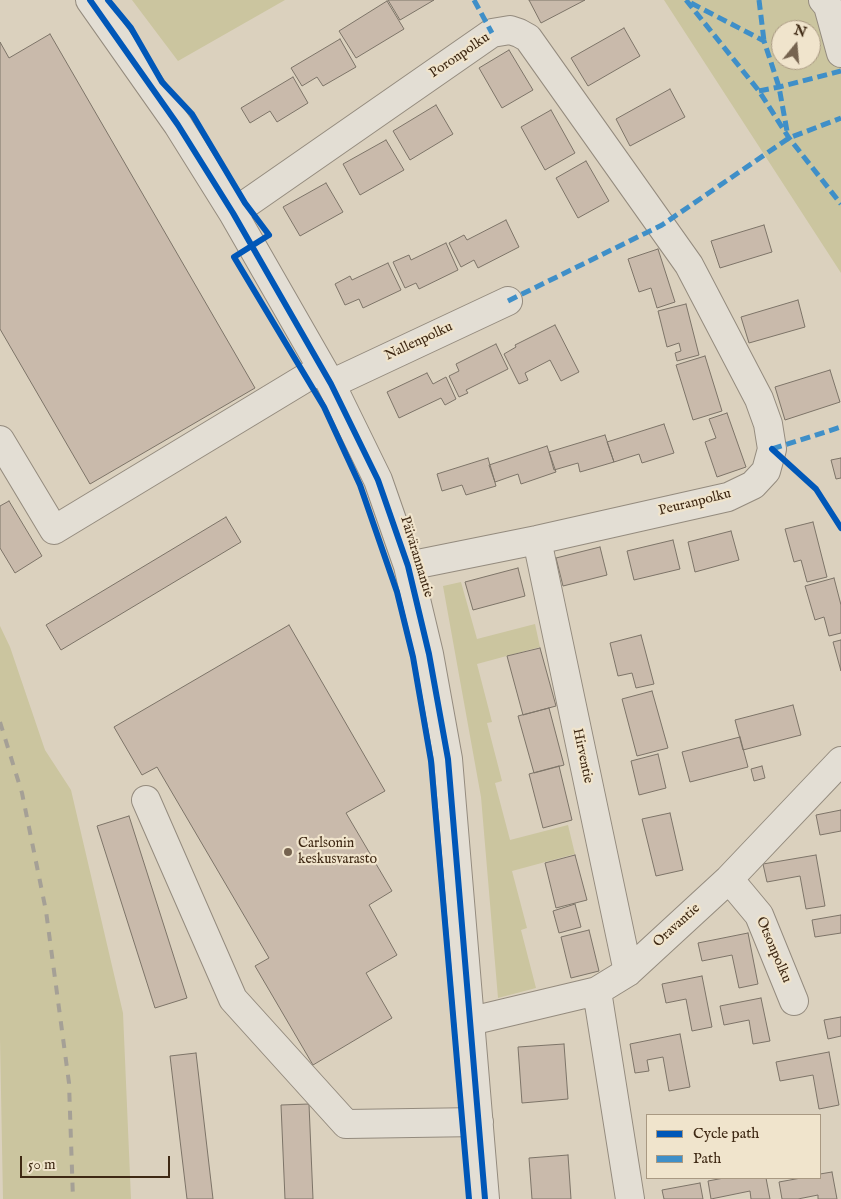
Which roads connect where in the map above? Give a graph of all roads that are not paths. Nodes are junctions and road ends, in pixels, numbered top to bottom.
1 (90, 0) edge
2 (823, 0) edge
3 (841, 53) edge
4 (233, 213) junction
5 (662, 225) joint
6 (508, 301) dead end
7 (326, 377) junction
8 (0, 440) edge
9 (537, 540) junction
10 (408, 566) junction
11 (841, 761) edge
12 (146, 800) dead end
13 (729, 879) junction
14 (628, 972) junction
15 (597, 991) junction
16 (794, 1001) dead end
17 (471, 1021) junction
18 (479, 1122) junction
19 (485, 1199) edge
20 (630, 1199) edge

1 - 4 street, Päivärannantie
2 - 3 street
4 - 5 street, Poronpolku
4 - 7 street, Päivärannantie
5 - 9 street, Peuranpolku
6 - 7 street, Nallenpolku
7 - 8 street, Nallenpolku
7 - 10 street, Päivärannantie
9 - 10 street, Peuranpolku
9 - 14 street, Hirventie
10 - 17 street, Päivärannantie
11 - 13 street, Oravantie
12 - 18 street
13 - 14 street, Oravantie
13 - 16 street, Otsonpolku
14 - 15 street, Oravantie
15 - 17 street, Oravantie
15 - 20 street
17 - 18 street, Päivärannantie
18 - 19 street, Päivärannantie

